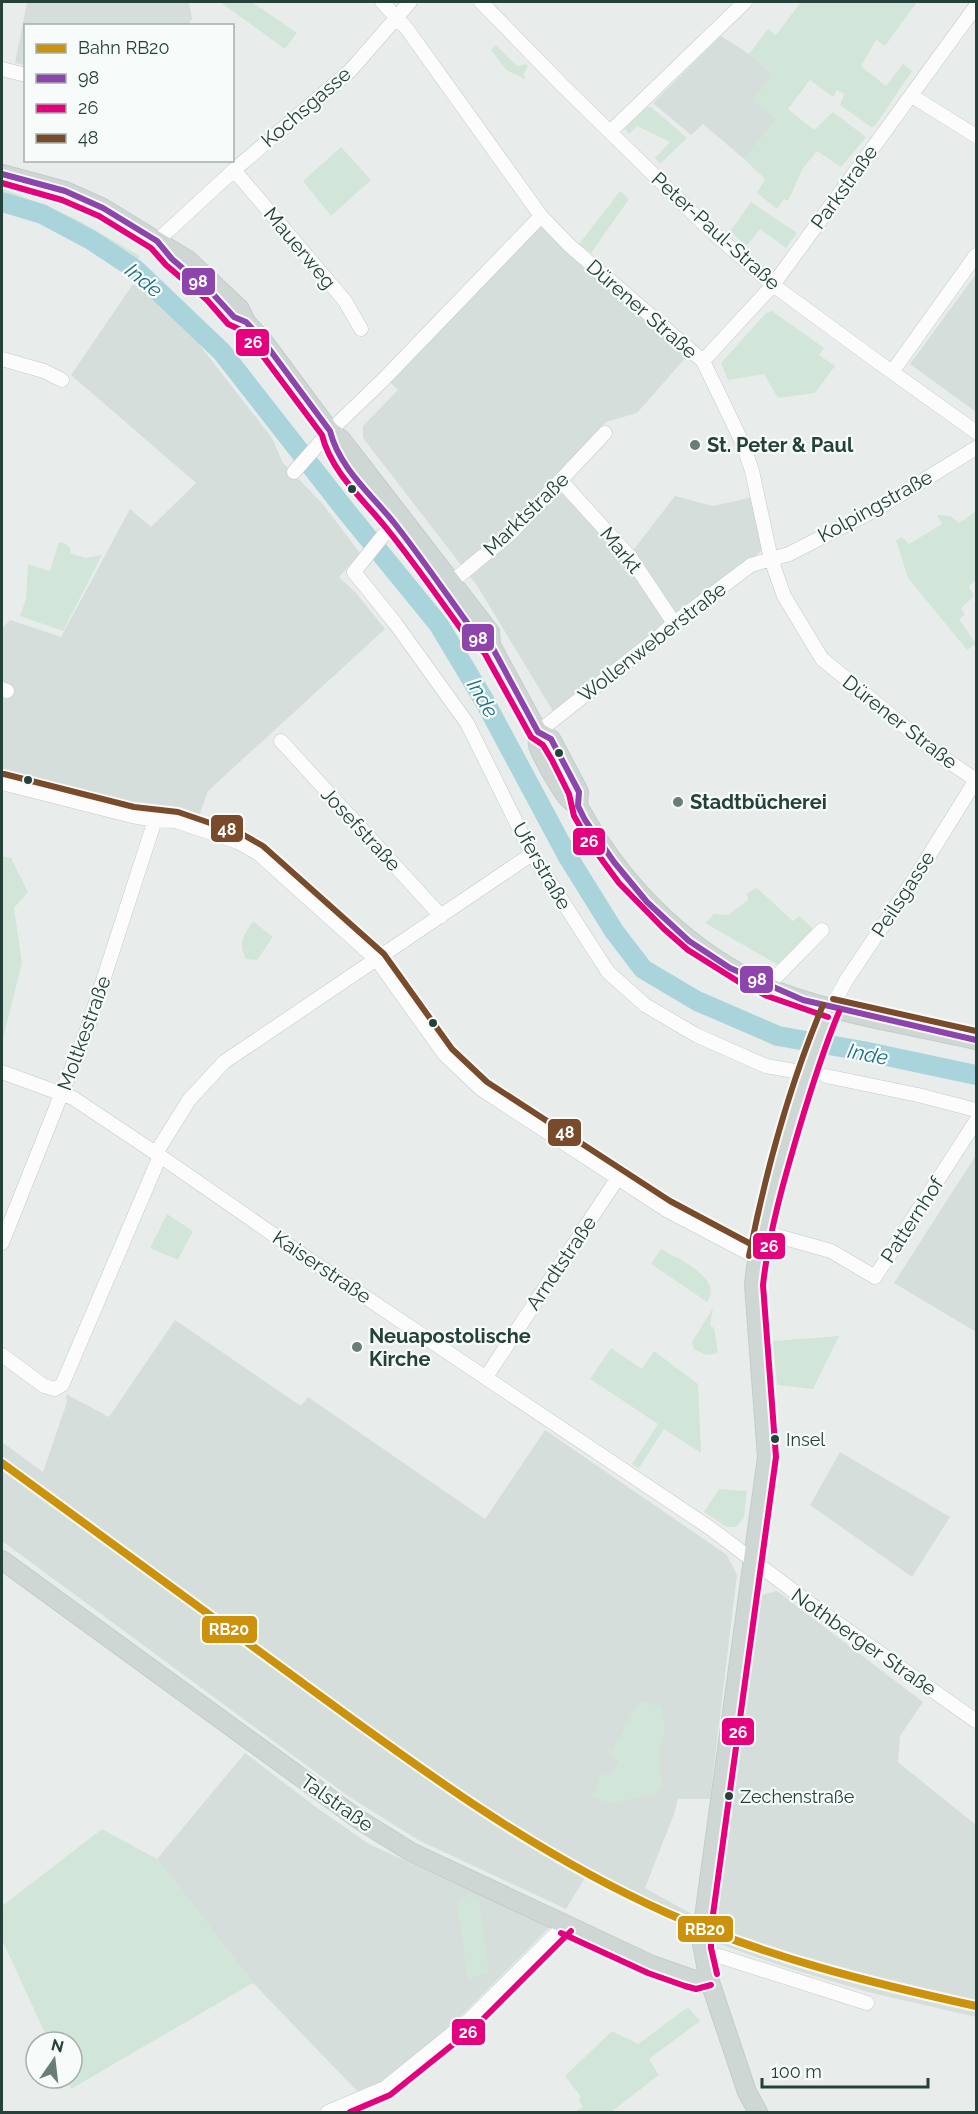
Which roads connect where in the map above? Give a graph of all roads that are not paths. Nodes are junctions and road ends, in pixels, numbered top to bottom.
1 (382, 2) edge
2 (410, 2) edge
3 (481, 2) edge
4 (740, 3) edge
5 (976, 6) edge
6 (396, 16) junction
7 (2, 69) edge
8 (24, 74) edge
9 (912, 96) junction
10 (610, 132) junction
11 (976, 136) edge
12 (234, 170) junction
13 (2, 174) edge
14 (541, 216) junction
15 (157, 241) junction
16 (976, 255) edge
17 (773, 285) junction
18 (361, 329) dead end
19 (2, 359) edge
20 (703, 361) junction
21 (892, 372) junction
22 (62, 380) dead end
23 (330, 431) junction
24 (976, 432) edge
25 (605, 433) dead end
26 (976, 448) edge
27 (294, 472) dead end
28 (561, 481) junction
29 (393, 523) junction
30 (771, 559) junction
31 (448, 586) junction
32 (674, 623) junction
33 (538, 732) junction
34 (281, 741) dead end
35 (976, 780) edge
36 (2, 783) edge
37 (155, 820) junction
38 (532, 854) junction
39 (441, 916) junction
40 (822, 930) dead end
41 (377, 960) junction
42 (767, 986) junction
43 (828, 1016) junction
44 (976, 1041) edge
45 (808, 1067) junction
46 (2, 1072) edge
47 (826, 1076) dead end
48 (62, 1093) junction
49 (976, 1110) edge
50 (976, 1121) edge
51 (158, 1154) junction
52 (617, 1179) junction
53 (763, 1232) junction
54 (2, 1243) edge
55 (758, 1258) junction
56 (2, 1355) edge
57 (486, 1377) junction
58 (2, 1560) edge
59 (753, 1560) junction
60 (976, 1721) edge
61 (565, 1925) junction
62 (706, 1968) junction
63 (867, 2003) dead end
64 (328, 2112) edge
65 (758, 2112) edge

1 - 6 street, Dürener Straße
2 - 6 street, Kochsgasse
3 - 10 street, Peter-Paul-Straße
4 - 10 street
5 - 9 street, Parkstraße
6 - 12 street, Kochsgasse
6 - 14 street, Dürener Straße
7 - 8 street
9 - 11 street
9 - 17 street, Parkstraße
10 - 17 street, Peter-Paul-Straße
12 - 15 street, Kochsgasse
12 - 18 street, Mauerweg
13 - 15 main road
14 - 20 street, Dürener Straße
14 - 23 street
15 - 23 main road
16 - 21 street
17 - 20 street, Parkstraße
17 - 21 street, Peter-Paul-Straße
19 - 22 street
20 - 30 street, Dürener Straße
21 - 24 street, Peter-Paul-Straße
23 - 27 street
23 - 29 main road
25 - 28 street, Marktstraße
26 - 30 street, Kolpingstraße
28 - 31 street, Marktstraße
28 - 32 street, Markt
29 - 31 main road
29 - 38 street, Uferstraße
30 - 32 street, Wollenweberstraße
30 - 35 street, Dürener Straße
31 - 33 main road
32 - 33 street, Wollenweberstraße
33 - 42 main road
34 - 39 street, Josefstraße
35 - 43 street, Peilsgasse
36 - 37 street
37 - 41 street
37 - 48 street, Moltkestraße
38 - 39 street
38 - 45 street, Uferstraße
39 - 41 street
40 - 42 street
41 - 51 street
41 - 52 street
42 - 43 main road
43 - 44 main road
43 - 45 main road
45 - 53 main road
46 - 48 street, Kaiserstraße
47 - 49 street
48 - 51 street, Kaiserstraße
48 - 54 street, Moltkestraße
50 - 53 street, Patternhof
51 - 56 street
51 - 57 street, Kaiserstraße
52 - 55 street
52 - 57 street, Arndtstraße
53 - 55 main road
55 - 59 main road
57 - 59 street, Kaiserstraße
58 - 61 main road, Talstraße
59 - 60 street, Nothberger Straße
59 - 62 main road
61 - 62 main road, Talstraße
61 - 64 street
62 - 63 street
62 - 65 main road

